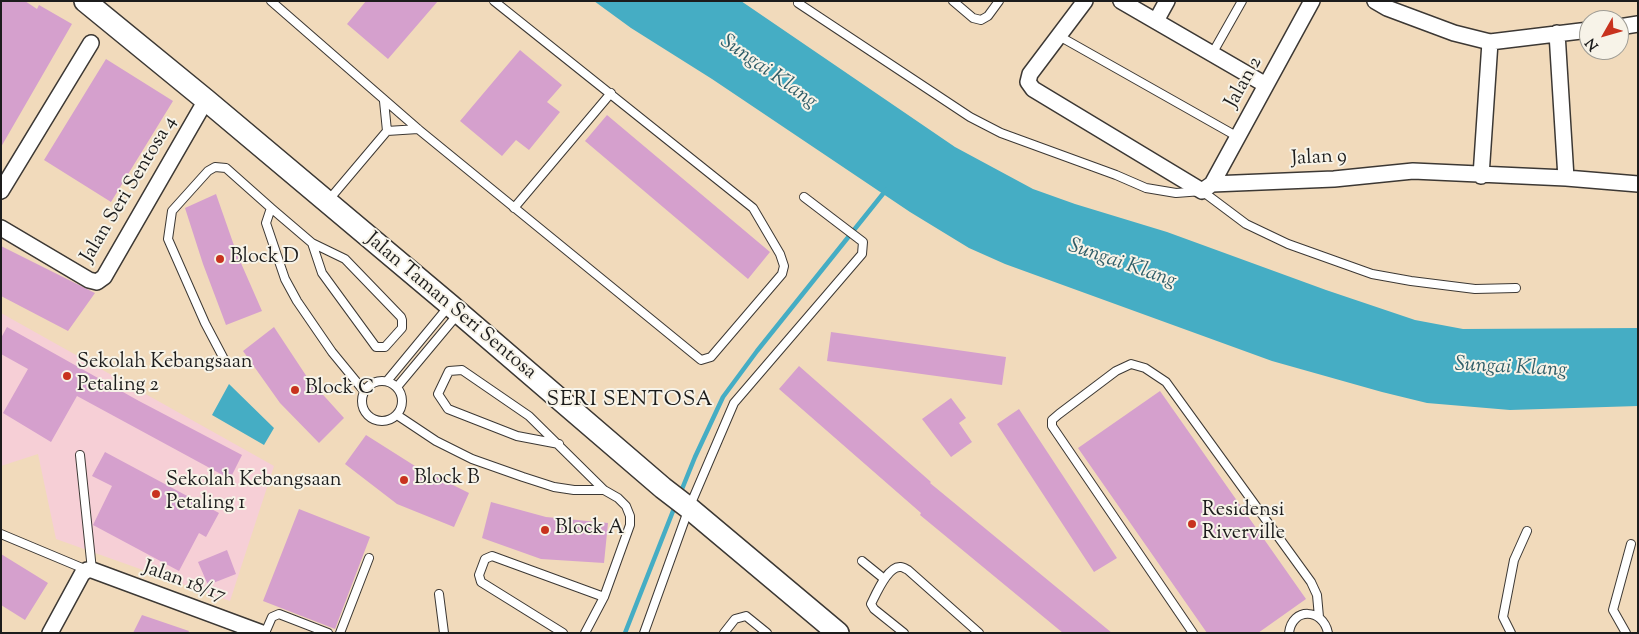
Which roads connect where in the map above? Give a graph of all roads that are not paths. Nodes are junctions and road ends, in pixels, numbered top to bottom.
1 (85, 1) edge
2 (271, 1) edge
3 (494, 1) edge
4 (953, 1) edge
5 (999, 1) edge
6 (1085, 1) edge
7 (1121, 1) edge
8 (1167, 1) edge
9 (1242, 1) edge
10 (1312, 1) edge
11 (1375, 1) edge
12 (798, 3) dead end
13 (1156, 21) junction
14 (1579, 31) edge
15 (1558, 33) junction
16 (1058, 36) junction
17 (91, 42) dead end
18 (1490, 42) junction
19 (1212, 54) junction
20 (1266, 85) junction
21 (611, 93) junction
22 (206, 100) junction
23 (384, 101) junction
24 (418, 129) junction
25 (387, 131) junction
26 (1238, 137) junction
27 (1481, 176) junction
28 (1566, 178) junction
29 (1638, 184) edge
30 (1207, 187) junction
31 (1, 190) edge
32 (804, 197) dead end
33 (326, 202) junction
34 (271, 208) junction
35 (514, 208) junction
36 (1, 228) edge
37 (312, 243) junction
38 (1516, 288) dead end
39 (454, 309) junction
40 (225, 362) dead end
41 (387, 381) junction
42 (397, 387) junction
43 (364, 391) junction
44 (397, 415) junction
45 (559, 444) junction
46 (80, 454) dead end
47 (604, 490) junction
48 (689, 508) junction
49 (1527, 531) dead end
50 (1, 534) edge
51 (1631, 544) dead end
52 (369, 558) dead end
53 (862, 561) dead end
54 (90, 570) junction
55 (883, 578) junction
56 (439, 594) dead end
57 (604, 597) junction
58 (1319, 617) junction
59 (829, 630) edge
60 (53, 632) edge
61 (264, 633) edge
62 (328, 633) edge
63 (340, 633) edge
64 (444, 633) edge
65 (563, 633) edge
66 (585, 633) edge
67 (644, 633) edge
68 (724, 633) edge
69 (767, 633) edge
70 (904, 633) edge
71 (979, 633) edge
72 (1194, 633) edge
73 (1289, 633) edge
74 (1328, 633) edge
75 (1511, 633) edge
76 (1626, 633) edge

1 - 22 main road, Jalan Taman Seri Sentosa
2 - 23 lane
3 - 21 lane
4 - 5 lane
6 - 16 street
7 - 13 street
8 - 13 street
9 - 19 lane
10 - 20 street, Jalan 2
11 - 18 street
12 - 30 lane
13 - 19 street
14 - 15 street
15 - 18 street
15 - 28 street
16 - 26 lane
16 - 30 street
17 - 31 street
18 - 27 street
19 - 20 street
20 - 26 street, Jalan 2
21 - 35 lane
21 - 35 lane
22 - 33 main road, Jalan Taman Seri Sentosa
22 - 36 street, Jalan Seri Sentosa 4
23 - 24 lane
23 - 25 lane
24 - 25 lane
24 - 35 lane
25 - 33 lane
26 - 30 street, Jalan 2
27 - 28 street, Jalan 9
27 - 30 street, Jalan 9
28 - 29 street, Jalan 9
30 - 38 lane
32 - 48 lane
33 - 39 main road, Jalan Taman Seri Sentosa
34 - 37 lane
34 - 40 lane
34 - 43 lane
37 - 37 lane
39 - 41 lane
39 - 42 lane
39 - 48 main road, Jalan Taman Seri Sentosa
41 - 42 lane
41 - 43 lane
42 - 44 lane
43 - 44 lane
44 - 47 lane
45 - 45 lane
45 - 47 lane
46 - 54 lane
47 - 57 lane
48 - 59 main road, Jalan Taman Seri Sentosa
48 - 67 lane
49 - 75 lane
50 - 54 lane
51 - 76 lane
52 - 63 lane
53 - 55 lane
54 - 60 street
54 - 61 street, Jalan 18/17
55 - 70 lane
55 - 71 lane
56 - 64 lane
57 - 65 lane
57 - 66 lane
58 - 72 lane
58 - 73 lane
58 - 74 lane
61 - 62 lane
68 - 69 lane

